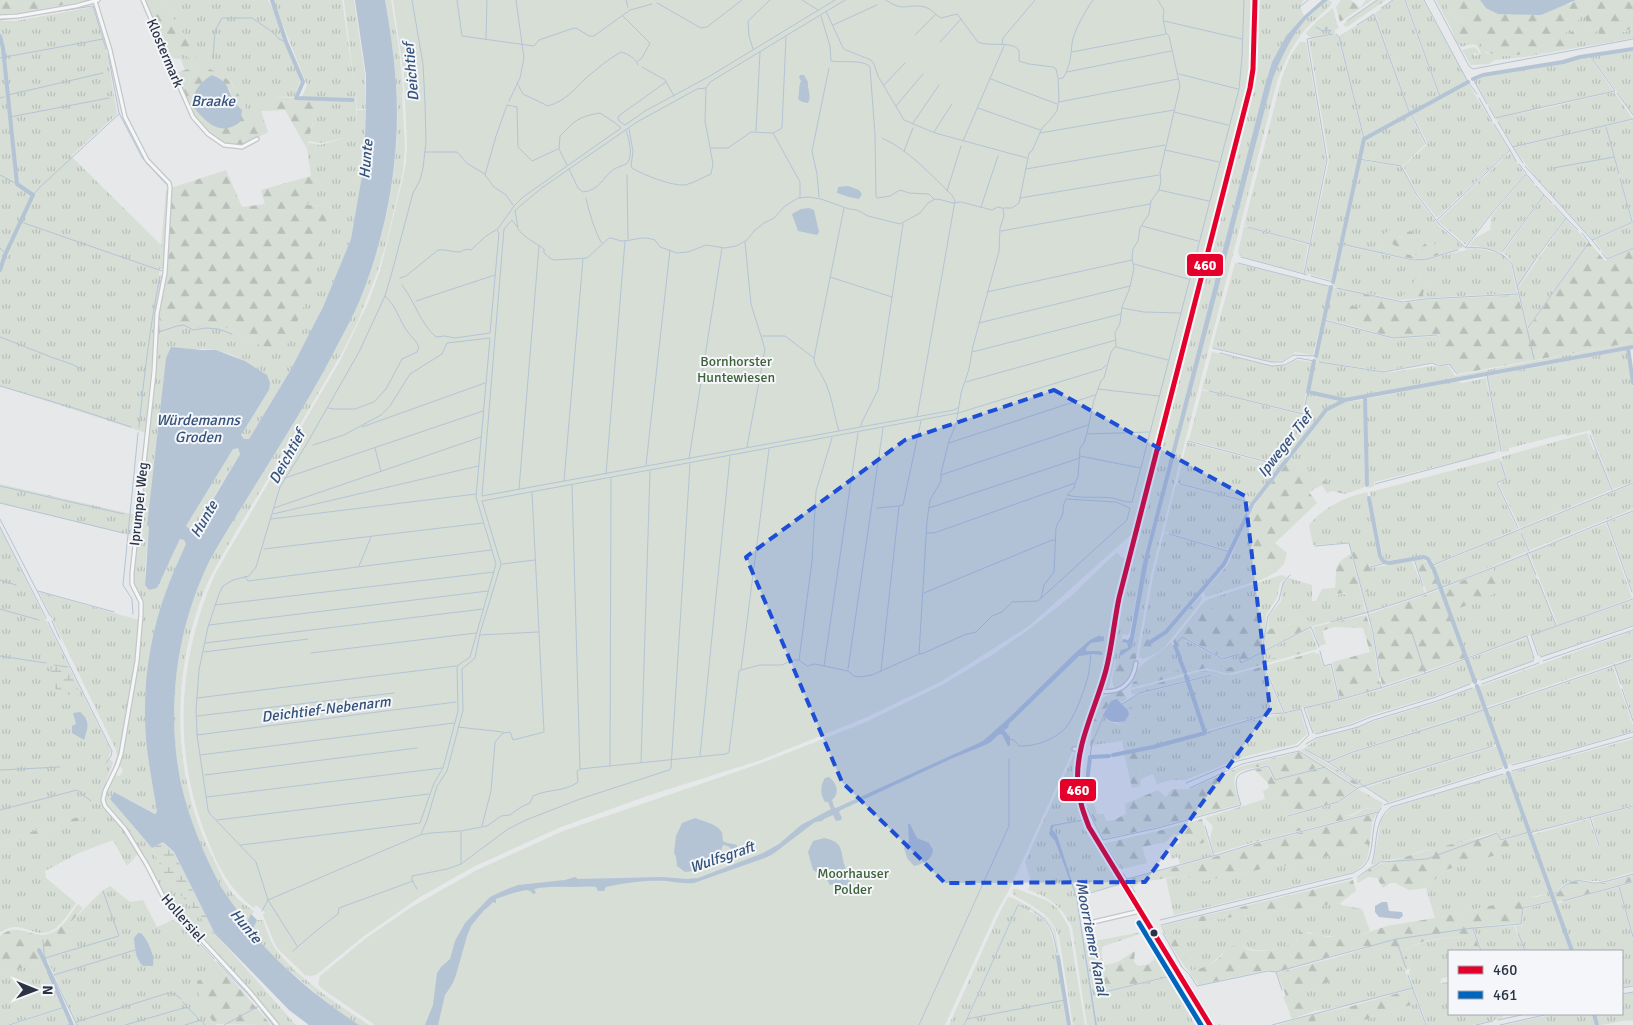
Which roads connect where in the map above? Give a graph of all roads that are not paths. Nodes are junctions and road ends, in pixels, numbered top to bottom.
1 (143, 0) edge
2 (1255, 0) edge
3 (96, 1) edge
4 (0, 17) edge
5 (257, 139) dead end
6 (1136, 663) dead end
7 (1099, 691) junction
8 (1074, 748) dead end
9 (1080, 749) junction
10 (103, 800) joint
11 (1140, 910) junction
12 (1085, 924) dead end
13 (277, 1025) edge
14 (1210, 1025) edge

1 - 5 street, Klostermark
2 - 7 main road
3 - 4 street
3 - 10 street, Iprumper Weg
6 - 7 street
7 - 9 main road
8 - 9 street
9 - 11 main road
10 - 13 street, Hollersiel
11 - 12 street
11 - 14 main road

